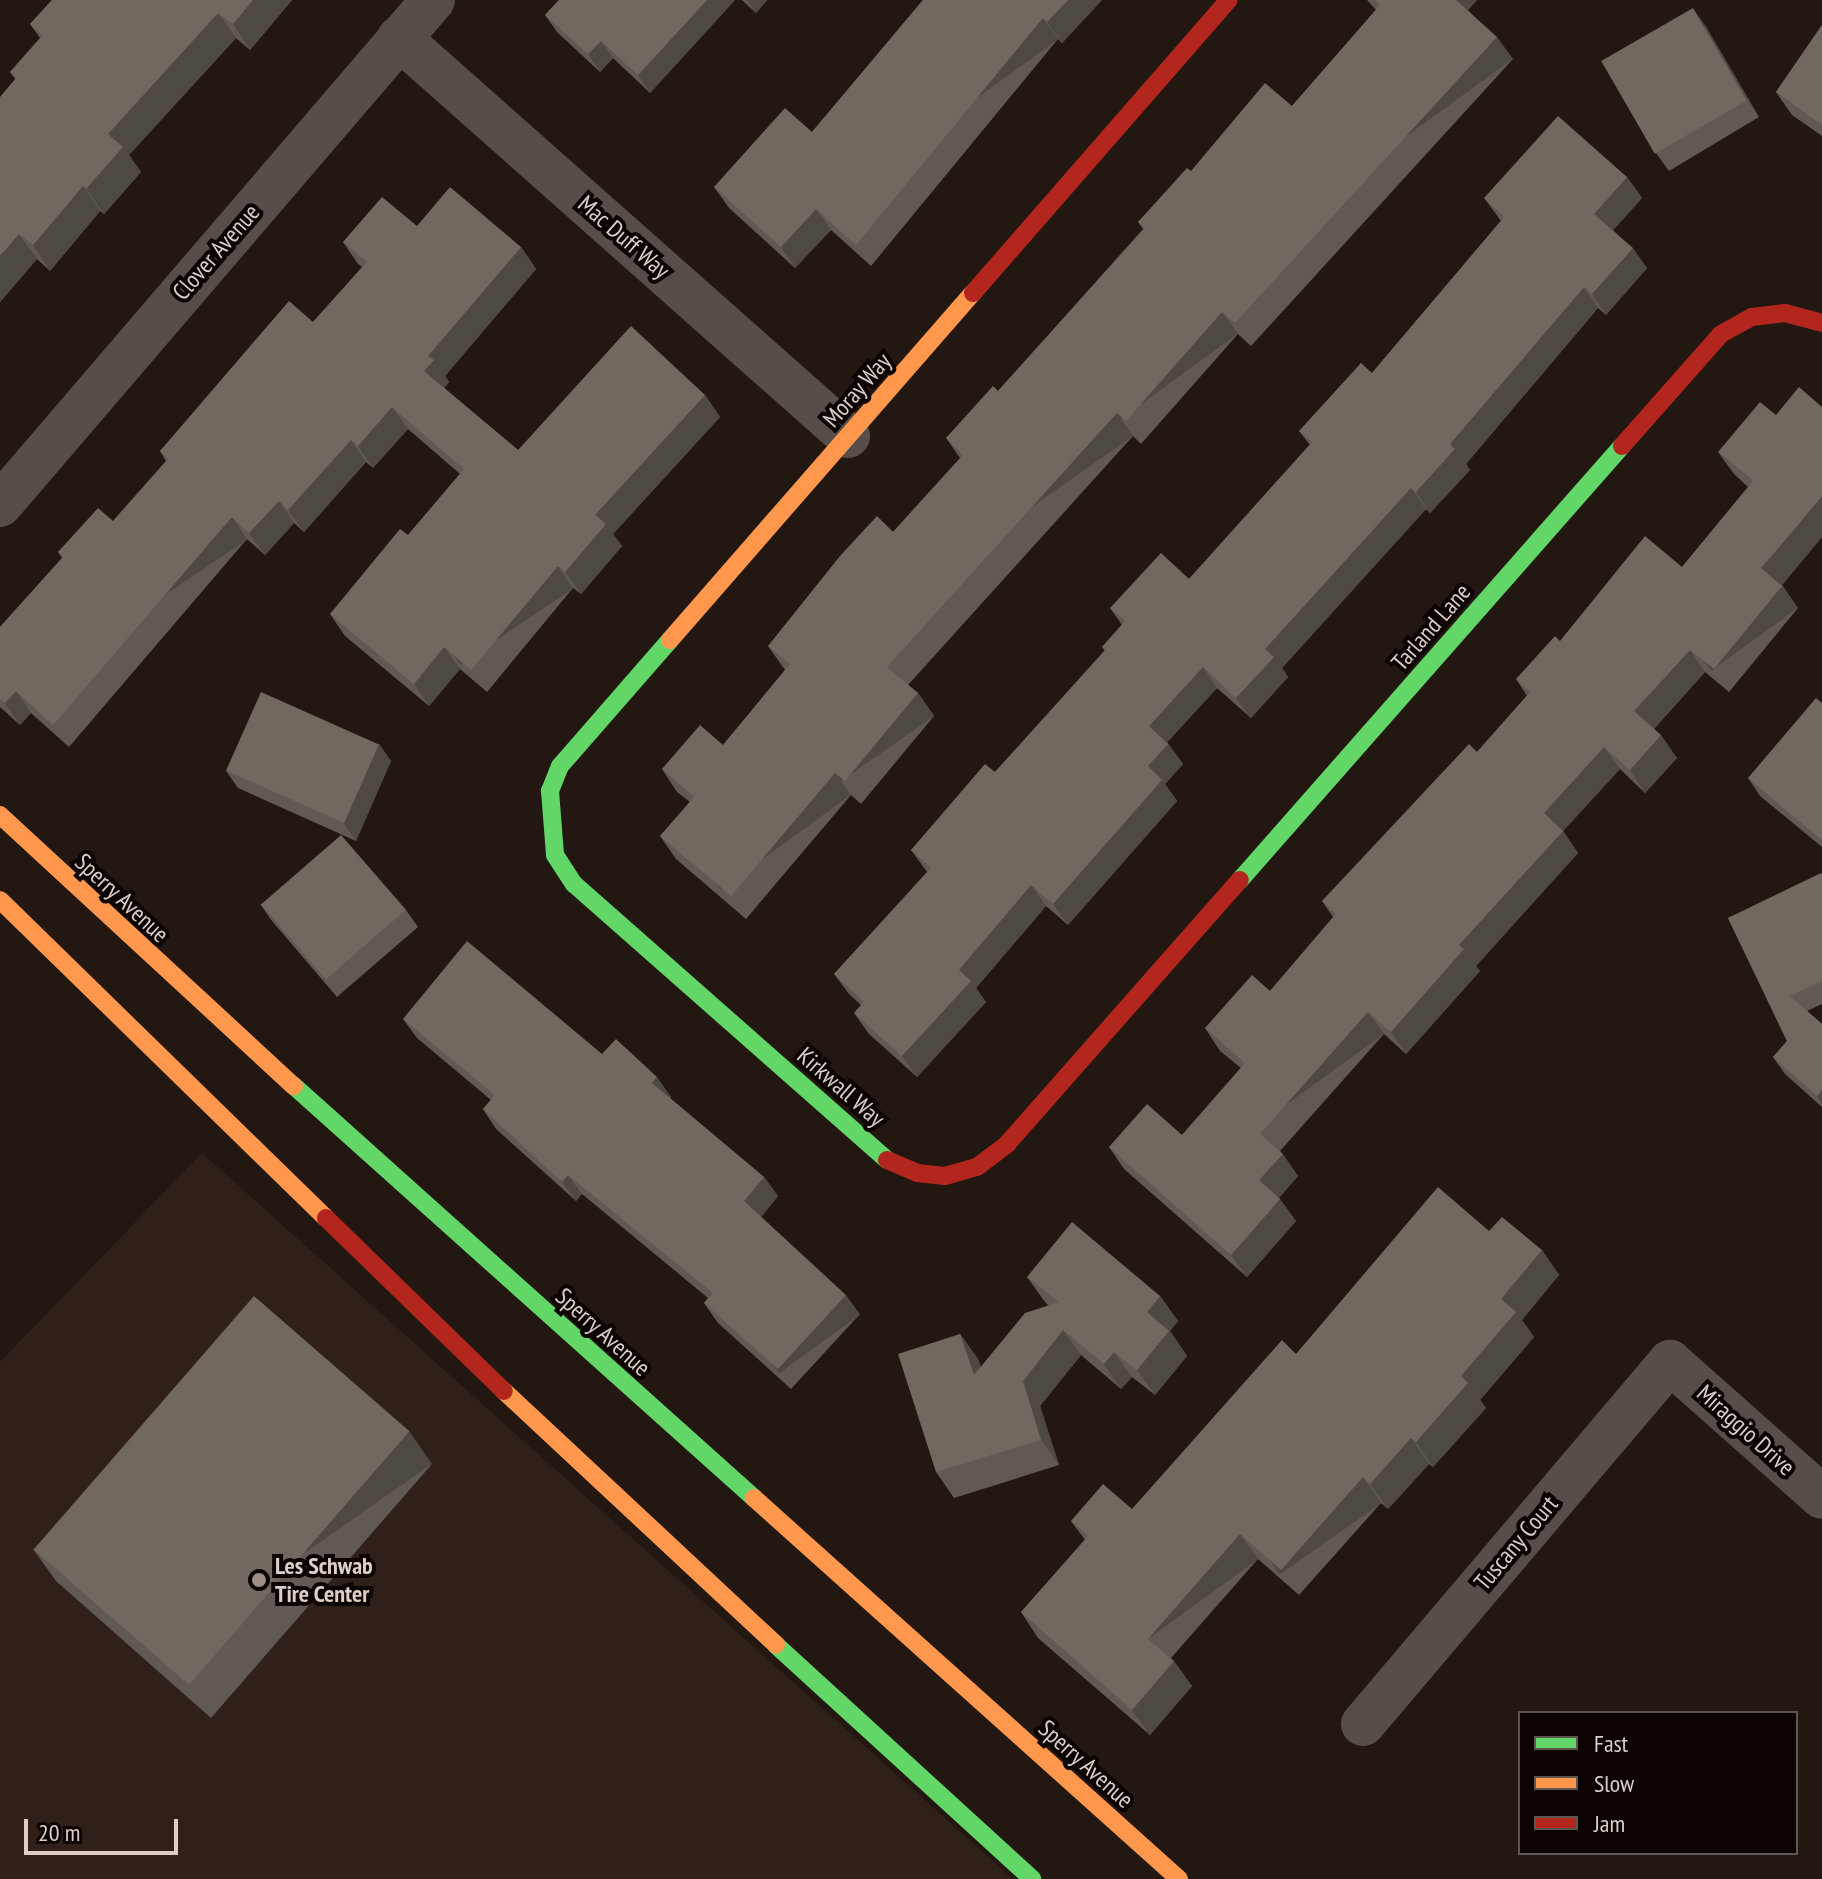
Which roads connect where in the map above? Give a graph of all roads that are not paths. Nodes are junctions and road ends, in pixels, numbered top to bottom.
1 (433, 0) edge
2 (1229, 0) edge
3 (399, 38) junction
4 (1822, 323) edge
5 (848, 436) junction
6 (0, 505) edge
7 (0, 815) edge
8 (549, 823) joint
9 (0, 900) edge
10 (1131, 1004) joint
11 (1670, 1362) joint
12 (1822, 1497) edge
13 (1363, 1724) dead end
14 (1032, 1879) edge
15 (1179, 1879) edge

1 - 3 street, Clover Avenue
2 - 5 main road, Moray Way
3 - 5 street, Mac Duff Way
3 - 6 street, Clover Avenue
4 - 10 main road, Tarland Lane
5 - 8 main road, Moray Way
7 - 15 main road, Sperry Avenue
8 - 10 main road, Kirkwall Way
9 - 14 main road
11 - 12 street, Miraggio Drive
11 - 13 street, Tuscany Court

